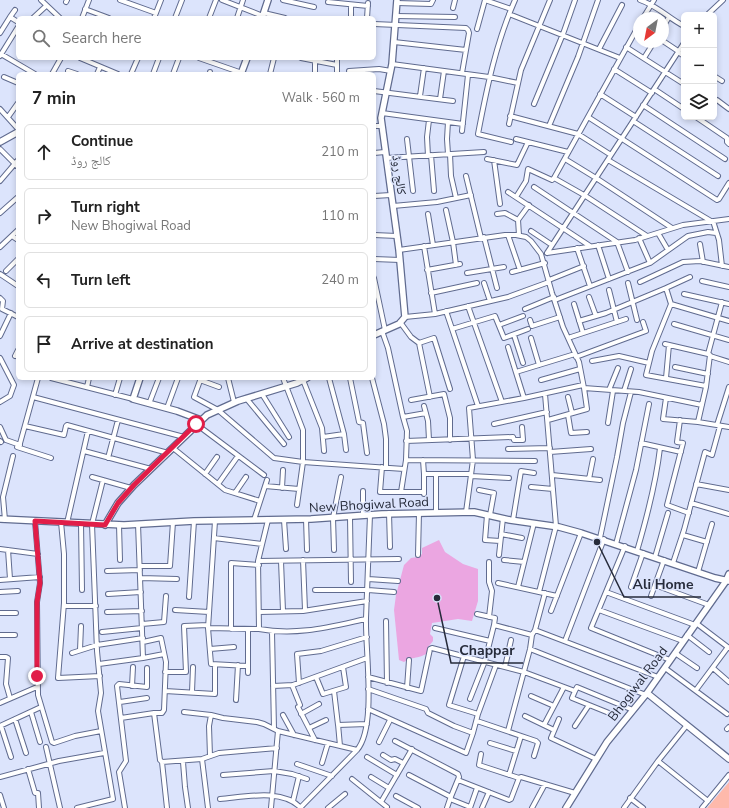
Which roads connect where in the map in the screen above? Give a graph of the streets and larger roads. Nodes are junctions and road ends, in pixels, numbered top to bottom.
1 (41, 0) edge
2 (88, 0) edge
3 (120, 0) edge
4 (161, 0) edge
5 (182, 0) edge
6 (216, 0) edge
7 (222, 0) edge
8 (243, 0) edge
9 (268, 0) edge
10 (282, 0) edge
11 (433, 0) edge
12 (455, 0) edge
13 (485, 0) edge
14 (515, 0) edge
15 (550, 0) edge
16 (575, 0) edge
17 (598, 0) edge
18 (640, 0) edge
19 (723, 0) edge
20 (328, 2) dead end
21 (397, 2) edge
22 (652, 2) edge
23 (351, 5) junction
24 (622, 5) dead end
25 (46, 6) junction
26 (314, 7) dead end
27 (240, 8) junction
28 (453, 8) dead end
29 (85, 9) junction
30 (511, 9) junction
31 (15, 10) dead end
32 (646, 12) edge
33 (663, 12) edge
34 (710, 12) edge
35 (509, 14) junction
36 (35, 16) edge
37 (58, 16) edge
38 (83, 16) edge
39 (104, 16) edge
40 (155, 16) edge
41 (176, 16) edge
42 (209, 16) edge
43 (237, 16) edge
44 (263, 16) edge
45 (351, 16) edge
46 (367, 16) edge
47 (396, 16) junction
48 (10, 17) junction
49 (455, 17) dead end
50 (669, 17) edge
51 (16, 21) edge
52 (376, 24) edge
53 (681, 24) edge
54 (395, 25) junction
55 (540, 26) junction
56 (477, 29) dead end
57 (16, 30) edge
58 (0, 33) edge
59 (563, 34) junction
60 (633, 35) edge
61 (394, 42) junction
62 (584, 43) junction
63 (669, 45) edge
64 (626, 47) junction
65 (650, 48) edge
66 (681, 48) edge
67 (599, 49) junction
68 (466, 50) junction
69 (678, 52) junction
70 (681, 54) edge
71 (1, 56) edge
72 (620, 58) junction
73 (644, 58) junction
74 (59, 60) edge
75 (85, 60) edge
76 (137, 60) edge
77 (158, 60) edge
78 (178, 60) edge
79 (205, 60) edge
80 (246, 60) edge
81 (274, 60) edge
82 (310, 60) edge
83 (337, 60) edge
84 (315, 61) junction
85 (392, 64) junction
86 (337, 65) junction
87 (100, 66) junction
88 (424, 68) junction
89 (614, 69) junction
90 (68, 71) dead end
91 (391, 71) junction
92 (444, 71) junction
93 (30, 72) edge
94 (53, 72) edge
95 (71, 72) edge
96 (98, 72) edge
97 (114, 72) edge
98 (132, 72) edge
99 (154, 72) edge
100 (174, 72) edge
101 (238, 72) edge
102 (241, 72) edge
103 (270, 72) edge
104 (315, 72) edge
105 (337, 72) edge
106 (349, 72) dead end
107 (665, 72) junction
108 (462, 73) junction
109 (468, 75) junction
110 (4, 77) dead end
111 (489, 77) junction
112 (717, 78) edge
113 (722, 80) dead end
114 (16, 82) edge
115 (681, 82) edge
116 (518, 83) junction
117 (376, 90) edge
118 (653, 91) junction
119 (386, 92) junction
120 (600, 94) junction
121 (420, 96) junction
122 (440, 99) junction
123 (717, 100) dead end
124 (453, 101) dead end
125 (534, 104) dead end
126 (643, 105) junction
127 (16, 106) edge
128 (681, 107) edge
129 (0, 109) edge
130 (729, 109) edge
131 (382, 114) junction
132 (510, 116) junction
133 (8, 117) junction
134 (588, 117) junction
135 (636, 117) junction
136 (429, 120) junction
137 (700, 120) edge
138 (633, 121) junction
139 (448, 122) junction
140 (463, 124) junction
141 (508, 124) dead end
142 (376, 126) edge
143 (382, 126) junction
144 (549, 126) junction
145 (16, 127) edge
146 (16, 131) edge
147 (462, 131) dead end
148 (578, 134) junction
149 (407, 139) dead end
150 (516, 139) dead end
151 (621, 139) junction
152 (0, 142) edge
153 (511, 142) dead end
154 (528, 142) junction
155 (729, 144) edge
156 (0, 150) edge
157 (484, 152) dead end
158 (568, 152) junction
159 (376, 153) edge
160 (449, 154) junction
161 (386, 155) junction
162 (429, 155) junction
163 (611, 155) junction
164 (409, 157) junction
165 (487, 159) dead end
166 (565, 159) junction
167 (726, 159) dead end
168 (494, 160) junction
169 (608, 160) junction
170 (16, 163) edge
171 (16, 165) edge
172 (466, 176) dead end
173 (718, 176) dead end
174 (554, 178) junction
175 (596, 178) junction
176 (0, 181) edge
177 (728, 185) edge
178 (534, 187) dead end
179 (413, 191) dead end
180 (434, 191) dead end
181 (508, 192) dead end
182 (391, 195) junction
183 (471, 195) junction
184 (584, 195) junction
185 (376, 196) edge
186 (516, 197) junction
187 (16, 198) edge
188 (456, 198) junction
189 (500, 204) dead end
190 (529, 205) junction
191 (392, 206) junction
192 (446, 210) dead end
193 (0, 212) edge
194 (573, 213) junction
195 (428, 214) dead end
196 (497, 214) dead end
197 (729, 219) edge
198 (518, 220) junction
199 (712, 221) junction
200 (563, 228) junction
201 (672, 228) junction
202 (531, 231) dead end
203 (16, 232) edge
204 (658, 233) junction
205 (716, 233) junction
206 (376, 235) edge
207 (508, 235) junction
208 (12, 236) junction
209 (397, 236) junction
210 (519, 236) junction
211 (647, 236) junction
212 (483, 237) junction
213 (639, 238) junction
214 (16, 239) edge
215 (453, 242) junction
216 (617, 242) junction
217 (700, 244) dead end
218 (433, 245) junction
219 (552, 245) junction
220 (598, 245) junction
221 (424, 246) junction
222 (591, 246) junction
223 (0, 247) edge
224 (577, 248) junction
225 (399, 250) junction
226 (668, 250) junction
227 (547, 253) junction
228 (542, 254) junction
229 (376, 259) edge
230 (400, 260) junction
231 (16, 261) edge
232 (703, 262) junction
233 (544, 263) junction
234 (650, 263) junction
235 (584, 266) junction
236 (722, 266) junction
237 (504, 267) dead end
238 (729, 268) edge
239 (492, 269) junction
240 (427, 270) junction
241 (520, 270) junction
242 (6, 271) dead end
243 (512, 272) dead end
244 (628, 272) junction
245 (467, 273) dead end
246 (0, 274) edge
247 (690, 277) dead end
248 (609, 279) junction
249 (702, 280) dead end
250 (549, 281) junction
251 (484, 282) dead end
252 (640, 282) dead end
253 (477, 283) dead end
254 (628, 283) dead end
255 (16, 285) edge
256 (590, 286) junction
257 (729, 287) edge
258 (497, 288) dead end
259 (666, 288) junction
260 (376, 290) edge
261 (609, 290) dead end
262 (431, 293) junction
263 (684, 294) dead end
264 (589, 297) dead end
265 (0, 298) edge
266 (554, 299) junction
267 (490, 301) junction
268 (633, 302) junction
269 (722, 302) junction
270 (574, 304) dead end
271 (671, 304) junction
272 (729, 304) edge
273 (468, 306) junction
274 (525, 309) dead end
275 (615, 309) junction
276 (1, 310) edge
277 (446, 311) junction
278 (11, 313) junction
279 (435, 314) junction
280 (16, 316) edge
281 (523, 316) dead end
282 (596, 316) junction
283 (405, 317) junction
284 (560, 317) junction
285 (718, 317) junction
286 (626, 319) dead end
287 (530, 320) dead end
288 (637, 320) dead end
289 (579, 321) junction
290 (729, 321) edge
291 (400, 322) junction
292 (617, 322) junction
293 (643, 322) dead end
294 (474, 323) junction
295 (674, 324) dead end
296 (499, 325) junction
297 (452, 329) junction
298 (528, 329) dead end
299 (383, 331) junction
300 (583, 333) junction
301 (376, 334) edge
302 (514, 335) junction
303 (0, 336) edge
304 (713, 336) junction
305 (531, 338) dead end
306 (568, 338) junction
307 (729, 340) edge
308 (419, 343) junction
309 (508, 347) dead end
310 (576, 355) junction
311 (709, 355) junction
312 (0, 358) edge
313 (592, 361) dead end
314 (729, 362) edge
315 (523, 363) dead end
316 (649, 363) junction
317 (539, 365) junction
318 (675, 367) dead end
319 (618, 368) dead end
320 (580, 369) junction
321 (631, 369) dead end
322 (516, 372) junction
323 (708, 374) junction
324 (666, 378) junction
325 (37, 380) edge
326 (59, 380) edge
327 (88, 380) edge
328 (119, 380) edge
329 (139, 380) edge
330 (158, 380) edge
331 (177, 380) edge
332 (201, 380) edge
333 (203, 380) edge
334 (228, 380) edge
335 (284, 380) edge
336 (302, 380) edge
337 (305, 380) edge
338 (329, 380) edge
339 (350, 380) edge
340 (373, 380) edge
341 (541, 380) dead end
342 (286, 386) junction
343 (584, 386) junction
344 (706, 386) junction
345 (86, 387) junction
346 (219, 387) dead end
347 (729, 387) edge
348 (450, 389) dead end
349 (611, 390) junction
350 (624, 392) junction
351 (631, 392) junction
352 (262, 394) junction
353 (545, 394) junction
354 (115, 395) junction
355 (33, 397) junction
356 (430, 397) junction
357 (568, 397) dead end
358 (246, 398) junction
359 (524, 398) junction
360 (666, 398) junction
361 (133, 399) junction
362 (411, 400) dead end
363 (0, 402) edge
364 (234, 402) junction
365 (502, 402) junction
366 (150, 404) junction
367 (649, 404) dead end
368 (702, 405) junction
369 (424, 406) dead end
370 (478, 406) junction
371 (167, 408) junction
372 (218, 410) junction
373 (547, 412) junction
374 (426, 413) junction
375 (570, 414) junction
376 (403, 417) junction
377 (118, 420) junction
378 (201, 420) junction
379 (548, 420) junction
380 (680, 420) junction
381 (698, 422) junction
382 (608, 423) dead end
383 (196, 424) junction
384 (494, 424) dead end
385 (718, 425) junction
386 (25, 426) junction
387 (0, 427) edge
388 (522, 427) dead end
389 (729, 427) edge
390 (88, 431) junction
391 (587, 432) dead end
392 (344, 434) junction
393 (184, 437) junction
394 (289, 437) dead end
395 (323, 437) junction
396 (113, 438) junction
397 (472, 439) junction
398 (429, 440) junction
399 (450, 440) junction
400 (523, 440) junction
401 (406, 441) junction
402 (641, 443) junction
403 (284, 444) dead end
404 (19, 446) junction
405 (172, 448) junction
406 (508, 448) dead end
407 (524, 448) junction
408 (660, 448) junction
409 (591, 449) dead end
410 (346, 450) dead end
411 (550, 450) junction
412 (84, 451) junction
413 (324, 451) dead end
414 (681, 452) junction
415 (168, 453) junction
416 (367, 453) dead end
417 (12, 456) dead end
418 (238, 456) junction
419 (217, 457) dead end
420 (51, 458) dead end
421 (108, 458) junction
422 (592, 459) dead end
423 (406, 460) junction
424 (423, 460) junction
425 (473, 460) junction
426 (535, 461) dead end
427 (303, 462) junction
428 (384, 467) junction
429 (151, 469) junction
430 (404, 469) junction
431 (284, 470) dead end
432 (534, 473) dead end
433 (204, 474) junction
434 (424, 474) junction
435 (436, 474) junction
436 (264, 475) dead end
437 (471, 475) junction
438 (552, 475) junction
439 (92, 477) dead end
440 (246, 477) dead end
441 (341, 477) dead end
442 (509, 478) dead end
443 (589, 479) junction
444 (103, 480) junction
445 (267, 480) dead end
446 (600, 480) dead end
447 (218, 484) junction
448 (696, 484) junction
449 (265, 486) junction
450 (531, 487) dead end
451 (131, 488) junction
452 (282, 488) junction
453 (299, 489) junction
454 (553, 489) junction
455 (479, 490) dead end
456 (729, 490) edge
457 (363, 491) dead end
458 (401, 492) junction
459 (235, 493) junction
460 (260, 501) junction
461 (691, 503) junction
462 (297, 505) dead end
463 (466, 512) junction
464 (419, 513) junction
465 (436, 513) junction
466 (668, 513) dead end
467 (689, 513) junction
468 (389, 514) junction
469 (729, 514) edge
470 (370, 515) junction
471 (489, 515) junction
472 (363, 516) junction
473 (350, 517) junction
474 (333, 518) junction
475 (503, 518) junction
476 (2, 519) edge
477 (306, 519) junction
478 (254, 520) junction
479 (268, 520) junction
480 (284, 520) junction
481 (513, 520) junction
482 (35, 521) junction
483 (194, 521) junction
484 (215, 521) junction
485 (173, 522) junction
486 (64, 523) junction
487 (81, 523) junction
488 (534, 523) junction
489 (92, 524) junction
490 (138, 524) junction
491 (712, 524) dead end
492 (105, 525) junction
493 (119, 525) junction
494 (556, 526) junction
495 (581, 532) junction
496 (501, 534) junction
497 (683, 535) junction
498 (214, 538) junction
499 (522, 538) dead end
500 (602, 539) junction
501 (500, 541) junction
502 (707, 542) junction
503 (262, 544) junction
504 (616, 544) junction
505 (625, 546) junction
506 (390, 547) dead end
507 (0, 549) edge
508 (286, 549) dead end
509 (8, 550) junction
510 (307, 550) dead end
511 (334, 550) dead end
512 (636, 550) junction
513 (643, 553) junction
514 (38, 554) junction
515 (418, 554) dead end
516 (498, 555) dead end
517 (655, 557) junction
518 (350, 559) junction
519 (369, 559) junction
520 (399, 559) dead end
521 (120, 560) dead end
522 (303, 560) junction
523 (504, 560) dead end
524 (664, 560) junction
525 (281, 561) junction
526 (489, 562) dead end
527 (524, 562) junction
528 (258, 563) junction
529 (673, 563) junction
530 (140, 568) junction
531 (107, 571) dead end
532 (698, 572) junction
533 (729, 574) edge
534 (40, 577) junction
535 (140, 578) junction
536 (368, 578) junction
537 (10, 579) junction
538 (177, 579) dead end
539 (0, 580) edge
540 (398, 581) dead end
541 (728, 581) edge
542 (351, 582) dead end
543 (498, 583) dead end
544 (655, 585) junction
545 (518, 587) junction
546 (631, 588) dead end
547 (82, 590) dead end
548 (315, 590) dead end
549 (368, 590) junction
550 (18, 591) dead end
551 (0, 592) edge
552 (141, 592) junction
553 (394, 592) dead end
554 (539, 592) junction
555 (606, 592) junction
556 (544, 593) junction
557 (108, 594) dead end
558 (166, 596) dead end
559 (557, 596) junction
560 (651, 596) dead end
561 (189, 597) dead end
562 (367, 602) junction
563 (709, 605) junction
564 (64, 606) junction
565 (96, 606) junction
566 (175, 610) dead end
567 (305, 610) junction
568 (551, 610) dead end
569 (599, 610) junction
570 (142, 611) junction
571 (283, 611) junction
572 (16, 612) dead end
573 (107, 612) dead end
574 (209, 612) junction
575 (258, 612) junction
576 (0, 613) edge
577 (477, 614) dead end
578 (489, 617) junction
579 (366, 619) junction
580 (386, 621) dead end
581 (696, 624) junction
582 (494, 625) junction
583 (81, 626) dead end
584 (142, 626) junction
585 (208, 627) junction
586 (435, 628) dead end
587 (231, 629) junction
588 (248, 629) junction
589 (258, 629) junction
590 (535, 630) junction
591 (102, 632) dead end
592 (272, 632) junction
593 (15, 635) dead end
594 (532, 635) junction
595 (688, 635) junction
596 (0, 636) edge
597 (367, 637) junction
598 (143, 640) junction
599 (511, 640) dead end
600 (490, 641) junction
601 (565, 641) junction
602 (683, 641) junction
603 (97, 645) junction
604 (234, 647) dead end
605 (530, 648) junction
606 (728, 648) edge
607 (210, 649) junction
608 (80, 650) junction
609 (709, 652) dead end
610 (72, 653) dead end
611 (675, 653) junction
612 (164, 654) junction
613 (464, 656) junction
614 (0, 657) edge
615 (143, 658) junction
616 (367, 658) junction
617 (409, 660) dead end
618 (670, 660) junction
619 (485, 662) junction
620 (98, 664) junction
621 (215, 665) junction
622 (238, 665) junction
623 (496, 665) junction
624 (248, 666) junction
625 (133, 667) dead end
626 (193, 667) dead end
627 (343, 667) junction
628 (505, 667) junction
629 (147, 668) dead end
630 (665, 668) junction
631 (696, 668) dead end
632 (713, 668) junction
633 (165, 672) junction
634 (524, 672) junction
635 (248, 673) dead end
636 (100, 676) junction
637 (316, 677) junction
638 (368, 677) junction
639 (658, 677) junction
640 (729, 682) edge
641 (299, 683) junction
642 (387, 683) junction
643 (292, 685) junction
644 (132, 686) junction
645 (273, 686) junction
646 (564, 686) junction
647 (37, 687) junction
648 (407, 688) junction
649 (368, 689) junction
650 (696, 690) junction
651 (164, 691) junction
652 (334, 691) junction
653 (575, 691) junction
654 (192, 692) junction
655 (646, 694) junction
656 (531, 696) dead end
657 (10, 698) junction
658 (147, 698) dead end
659 (470, 699) dead end
660 (236, 700) dead end
661 (0, 702) edge
662 (120, 702) junction
663 (319, 704) dead end
664 (589, 705) junction
665 (554, 706) junction
666 (41, 708) junction
667 (368, 709) junction
668 (633, 710) junction
669 (31, 712) junction
670 (184, 712) dead end
671 (154, 713) junction
672 (609, 713) dead end
673 (302, 714) junction
674 (478, 714) junction
675 (727, 714) dead end
676 (211, 715) junction
677 (283, 715) dead end
678 (525, 716) dead end
679 (121, 718) junction
680 (15, 719) junction
681 (559, 719) dead end
682 (326, 720) dead end
683 (390, 720) junction
684 (477, 721) junction
685 (338, 724) junction
686 (367, 724) junction
687 (544, 725) junction
688 (687, 725) junction
689 (0, 726) edge
690 (575, 726) dead end
691 (309, 728) junction
692 (276, 730) junction
693 (554, 730) junction
694 (101, 731) junction
695 (508, 731) junction
696 (474, 734) junction
697 (294, 735) junction
698 (521, 736) junction
699 (315, 740) junction
700 (395, 741) dead end
701 (40, 742) dead end
702 (379, 742) dead end
703 (490, 742) dead end
704 (328, 743) junction
705 (340, 746) junction
706 (46, 747) dead end
707 (277, 748) junction
708 (412, 749) junction
709 (357, 750) junction
710 (516, 751) junction
711 (26, 753) dead end
712 (104, 753) junction
713 (383, 754) dead end
714 (481, 754) dead end
715 (210, 756) junction
716 (534, 756) dead end
717 (10, 757) dead end
718 (367, 758) dead end
719 (202, 759) junction
720 (596, 759) junction
721 (729, 759) edge
722 (658, 761) junction
723 (162, 762) junction
724 (184, 762) junction
725 (51, 763) junction
726 (322, 763) dead end
727 (403, 763) junction
728 (297, 764) dead end
729 (28, 769) junction
730 (274, 771) junction
731 (223, 775) dead end
732 (397, 775) junction
733 (409, 775) dead end
734 (509, 775) junction
735 (729, 775) edge
736 (299, 776) junction
737 (332, 776) junction
738 (0, 777) edge
739 (371, 777) dead end
740 (519, 778) junction
741 (352, 779) dead end
742 (307, 780) dead end
743 (458, 780) junction
744 (545, 784) junction
745 (389, 788) junction
746 (477, 788) junction
747 (489, 792) junction
748 (576, 793) junction
749 (344, 794) dead end
750 (0, 795) edge
751 (272, 795) junction
752 (396, 796) dead end
753 (450, 798) junction
754 (630, 798) junction
755 (220, 799) dead end
756 (293, 800) junction
757 (708, 801) junction
758 (101, 802) junction
759 (381, 802) junction
760 (387, 807) dead end
761 (470, 807) edge
762 (4, 808) edge
763 (39, 808) edge
764 (60, 808) edge
765 (77, 808) edge
766 (102, 808) edge
767 (125, 808) edge
768 (167, 808) edge
769 (188, 808) edge
770 (208, 808) edge
771 (271, 808) edge
772 (300, 808) edge
773 (328, 808) edge
774 (418, 808) edge
775 (447, 808) edge
776 (482, 808) edge
777 (532, 808) edge
778 (567, 808) edge
779 (624, 808) edge
780 (643, 808) edge
781 (702, 808) edge

1 - 25 street
2 - 29 street
3 - 40 street
4 - 40 street
5 - 41 street
6 - 42 street
7 - 27 street
8 - 27 street
9 - 44 street
10 - 26 street
11 - 21 street
12 - 28 street
13 - 30 street
13 - 56 street
14 - 30 street
15 - 55 street
16 - 59 street
17 - 62 street
18 - 22 street
19 - 34 street
20 - 23 street
21 - 47 street, کالج روڈ
22 - 32 street
22 - 33 street
23 - 45 street
23 - 46 street
24 - 67 street
25 - 36 street
25 - 37 street
27 - 43 street
27 - 44 street
29 - 38 street
29 - 39 street
30 - 35 street
31 - 48 street
35 - 55 street
35 - 111 street
47 - 49 street
47 - 54 street, کالج روڈ
48 - 51 street
48 - 58 street
50 - 53 street
52 - 54 street
54 - 61 street, کالج روڈ
54 - 68 street
55 - 59 street
55 - 116 street
57 - 71 street
59 - 62 street
59 - 125 street
60 - 64 street
61 - 68 street
61 - 85 street, کالج روڈ
62 - 67 street
62 - 144 street
63 - 69 street
64 - 72 street
64 - 73 street
65 - 73 street
66 - 69 street
67 - 72 street
68 - 108 street
69 - 70 street
69 - 107 street
71 - 93 street
72 - 89 street
73 - 107 street
74 - 94 street
75 - 87 street
76 - 98 street
77 - 99 street
78 - 100 street
79 - 101 street
80 - 102 street
81 - 103 street
82 - 84 street
83 - 86 street
84 - 86 street
84 - 104 street
85 - 88 street
85 - 91 street, کالج روڈ
86 - 105 street
87 - 96 street
87 - 97 street
88 - 92 street
88 - 121 street
89 - 118 street
89 - 120 street
90 - 95 street
91 - 106 street
91 - 119 street, کالج روڈ
92 - 108 street
92 - 122 street
107 - 115 street
107 - 118 street
108 - 109 street
109 - 111 street
109 - 140 street
110 - 114 street
111 - 116 street
111 - 153 street
112 - 113 street
116 - 132 street
117 - 119 street
118 - 126 street
118 - 128 street
119 - 121 street
119 - 131 street, کالج روڈ
120 - 134 street
120 - 135 street
121 - 122 street
122 - 124 street
123 - 130 street
126 - 135 street
126 - 167 street
127 - 133 street
129 - 133 street
131 - 136 street
131 - 143 street, کالج روڈ
132 - 141 street
132 - 144 street
133 - 145 street
134 - 148 street
134 - 151 street
135 - 138 street
136 - 139 street
136 - 162 street
137 - 155 street
138 - 151 street
138 - 173 street
139 - 140 street
139 - 160 street
140 - 147 street
142 - 143 street
143 - 161 street, کالج روڈ
144 - 148 street
146 - 152 street
148 - 158 street
148 - 163 street
149 - 164 street
150 - 154 street
151 - 163 street
151 - 177 street
154 - 158 street
154 - 168 street
156 - 170 street
157 - 160 street
158 - 166 street
159 - 161 street
160 - 162 street
160 - 188 street
161 - 164 street
161 - 182 street, کالج روڈ
162 - 164 street
162 - 180 street
163 - 169 street
164 - 179 street
165 - 168 street
166 - 174 street
166 - 175 street
168 - 189 street
169 - 175 street
169 - 199 street
171 - 176 street
172 - 183 street
174 - 184 street
174 - 186 street
175 - 184 street
175 - 201 street
178 - 194 street
181 - 186 street
182 - 185 street
182 - 191 street, کالج روڈ
183 - 188 street
183 - 212 street
184 - 194 street
184 - 211 street
186 - 190 street
187 - 193 street
188 - 191 street
190 - 198 street
190 - 200 street
191 - 209 street, کالج روڈ
192 - 215 street
194 - 200 street
194 - 216 street
195 - 218 street
196 - 198 street
197 - 199 street
198 - 210 street
199 - 201 street
199 - 205 street
200 - 219 street
200 - 222 street
201 - 204 street
202 - 219 street
203 - 208 street
204 - 211 street
204 - 226 street
205 - 226 street
205 - 236 street
206 - 209 street
207 - 210 street
207 - 212 street
207 - 241 street
208 - 214 street
208 - 223 street
209 - 225 street, کالج روڈ
210 - 228 street
211 - 213 street
212 - 215 street
212 - 239 street
213 - 216 street
213 - 234 street
215 - 218 street
215 - 240 street
216 - 220 street
216 - 244 street
217 - 232 street
218 - 221 street
219 - 227 street
220 - 222 street
220 - 248 street
221 - 225 street
221 - 240 street
222 - 224 street
224 - 227 street
224 - 235 street
225 - 230 street, کالج روڈ
226 - 234 street
227 - 228 street
228 - 233 street
229 - 230 street
230 - 283 street, کالج روڈ
231 - 242 street
232 - 236 street
232 - 252 street
233 - 241 street
233 - 250 street
234 - 244 street
235 - 250 street
235 - 256 street
236 - 238 street
237 - 239 street
239 - 245 street
239 - 258 street
240 - 262 street
241 - 243 street
244 - 248 street
246 - 255 street
247 - 259 street
248 - 256 street
249 - 257 street
250 - 266 street
250 - 267 street
251 - 267 street
253 - 262 street
254 - 268 street
256 - 266 street
259 - 268 street
259 - 271 street
260 - 299 street
261 - 275 street
262 - 279 street
263 - 269 street
264 - 282 street
265 - 276 street
266 - 274 street
266 - 284 street
267 - 273 street
268 - 275 street
268 - 288 street
269 - 272 street
269 - 285 street
270 - 289 street
271 - 285 street
271 - 316 street
273 - 277 street
273 - 294 street
275 - 282 street
275 - 292 street
276 - 278 street
277 - 279 street
277 - 297 street
278 - 280 street
278 - 303 street
279 - 283 street
281 - 296 street
282 - 289 street
283 - 291 street
284 - 287 street
284 - 306 street
285 - 290 street
285 - 304 street
286 - 292 street
289 - 300 street
291 - 299 street
291 - 308 street
292 - 300 street
293 - 310 street
294 - 296 street
294 - 297 street
294 - 365 street
295 - 304 street
296 - 302 street
297 - 370 street
298 - 302 street
299 - 301 street
299 - 376 street
300 - 306 street
302 - 315 street
304 - 307 street
304 - 311 street
305 - 317 street
306 - 310 street
308 - 348 street
308 - 356 street
309 - 322 street
310 - 317 street
310 - 320 street
311 - 314 street
311 - 323 street
311 - 324 street
312 - 363 street
313 - 316 street
316 - 324 street
317 - 322 street
318 - 323 street
319 - 349 street
320 - 341 street
320 - 343 street
321 - 350 street
322 - 359 street
323 - 344 street
324 - 344 street
325 - 355 street
326 - 345 street
327 - 345 street
328 - 354 street
329 - 361 street
330 - 366 street
331 - 371 street
332 - 372 street
333 - 346 street
334 - 364 street
335 - 342 street
336 - 342 street
337 - 395 street
338 - 392 street
339 - 416 street
340 - 428 street
342 - 352 street
342 - 427 street
343 - 349 street
343 - 353 street
343 - 375 street
344 - 368 street
345 - 354 street
347 - 385 street
349 - 350 street
349 - 382 street
350 - 351 street
351 - 360 street
351 - 500 street
352 - 358 street
352 - 394 street
353 - 359 street
353 - 373 street
354 - 361 street
355 - 377 street
355 - 386 street
356 - 362 street
356 - 399 street
357 - 375 street
358 - 364 street
358 - 403 street
359 - 365 street
360 - 368 street
360 - 380 street
361 - 366 street
364 - 372 street
365 - 370 street
366 - 371 street
367 - 402 street
368 - 381 street
369 - 374 street
370 - 397 street
371 - 378 street
372 - 378 street
372 - 427 street
373 - 379 street
373 - 384 street
374 - 376 street
374 - 398 street
375 - 379 street
375 - 391 street
376 - 401 street
377 - 393 street
377 - 396 street
378 - 383 street
379 - 411 street
380 - 381 street
380 - 414 street
381 - 385 street
383 - 393 street
383 - 418 street
385 - 389 street
385 - 448 street
386 - 390 street
386 - 404 street
387 - 404 street
388 - 400 street
390 - 396 street
390 - 412 street
392 - 395 street
392 - 410 street
393 - 405 street
395 - 413 street
396 - 415 street
396 - 421 street
397 - 399 street
397 - 400 street
397 - 425 street
398 - 399 street
398 - 401 street
400 - 407 street
401 - 423 street
402 - 408 street
402 - 504 street
404 - 420 street
405 - 415 street
405 - 433 street
406 - 407 street
407 - 411 street
408 - 414 street
408 - 512 street
409 - 411 street
411 - 438 street
412 - 421 street
412 - 486 street
414 - 467 street
415 - 429 street
417 - 476 street
418 - 436 street
418 - 447 street
419 - 433 street
421 - 429 street
422 - 443 street
423 - 424 street
423 - 430 street
424 - 425 street
424 - 434 street
425 - 426 street
425 - 437 street
427 - 428 street
427 - 453 street
428 - 430 street
428 - 458 street
429 - 451 street
430 - 458 street
431 - 452 street
432 - 481 street
433 - 447 street
434 - 435 street
434 - 458 street
435 - 437 street
435 - 465 street
437 - 442 street
437 - 463 street
438 - 443 street
438 - 454 street
439 - 444 street
440 - 459 street
441 - 474 street
443 - 446 street
444 - 451 street
444 - 489 street
445 - 449 street
447 - 459 street
448 - 456 street
448 - 461 street
449 - 452 street
449 - 460 street
450 - 454 street
451 - 492 street
452 - 453 street
453 - 462 street
454 - 494 street
455 - 471 street
457 - 472 street
459 - 460 street
460 - 478 street
461 - 467 street
461 - 469 street
463 - 465 street, New Bhogiwal Road
463 - 471 street, New Bhogiwal Road
464 - 465 street, New Bhogiwal Road
464 - 468 street, New Bhogiwal Road
464 - 515 street
466 - 517 street
467 - 497 street
468 - 470 street, New Bhogiwal Road
468 - 506 street
470 - 472 street, New Bhogiwal Road
470 - 519 street
471 - 475 street, New Bhogiwal Road
471 - 501 street
472 - 473 street, New Bhogiwal Road
473 - 474 street, New Bhogiwal Road
473 - 518 street
474 - 477 street, New Bhogiwal Road
474 - 511 street
475 - 481 street, New Bhogiwal Road
475 - 496 street
476 - 482 street, New Bhogiwal Road
477 - 480 street, New Bhogiwal Road
477 - 510 street
478 - 479 street, New Bhogiwal Road
478 - 484 street, New Bhogiwal Road
479 - 480 street, New Bhogiwal Road
479 - 503 street
480 - 508 street
481 - 488 street, New Bhogiwal Road
482 - 486 street, New Bhogiwal Road
482 - 514 street
483 - 484 street, New Bhogiwal Road
483 - 485 street, New Bhogiwal Road
483 - 561 street
484 - 498 street
485 - 490 street, New Bhogiwal Road
485 - 530 street
486 - 487 street, New Bhogiwal Road
486 - 564 street
487 - 489 street, New Bhogiwal Road
487 - 547 street
488 - 494 street, New Bhogiwal Road
488 - 527 street
489 - 492 street, New Bhogiwal Road
489 - 565 street
490 - 493 street, New Bhogiwal Road
490 - 530 street
491 - 502 street
492 - 493 street, New Bhogiwal Road
493 - 521 street
494 - 495 street, New Bhogiwal Road
494 - 554 street
495 - 500 street, New Bhogiwal Road
495 - 559 street
496 - 499 street
496 - 501 street
497 - 502 street
497 - 529 street
498 - 503 street
498 - 574 street
500 - 504 street, New Bhogiwal Road
500 - 601 street
501 - 516 street
502 - 532 street
503 - 528 street
504 - 505 street, New Bhogiwal Road
505 - 512 street, New Bhogiwal Road
505 - 555 street
507 - 509 street
509 - 514 street
509 - 537 street
512 - 513 street, New Bhogiwal Road
513 - 517 street, New Bhogiwal Road
513 - 546 street
514 - 534 street
517 - 524 street, New Bhogiwal Road
518 - 519 street
518 - 522 street
518 - 542 street
519 - 520 street
519 - 536 street
522 - 525 street
522 - 567 street
523 - 527 street
524 - 529 street, New Bhogiwal Road
524 - 544 street
525 - 528 street
525 - 571 street
526 - 578 street
527 - 545 street
528 - 575 street
528 - 587 street
529 - 532 street, New Bhogiwal Road
530 - 531 street
530 - 535 street
532 - 541 street, New Bhogiwal Road
533 - 541 street, Bhogiwal Road
534 - 537 street
534 - 647 street
535 - 538 street
535 - 552 street
536 - 540 street
536 - 549 street
537 - 539 street
541 - 563 street, Bhogiwal Road
543 - 545 street
544 - 560 street
544 - 563 street
545 - 554 street
548 - 549 street
549 - 553 street
549 - 562 street
550 - 551 street
552 - 557 street
552 - 570 street
554 - 556 street
555 - 569 street
555 - 581 street
556 - 559 street
556 - 590 street
558 - 584 street
559 - 568 street
562 - 567 street
562 - 579 street
563 - 581 street, Bhogiwal Road
564 - 565 street
564 - 636 street
565 - 603 street
566 - 574 street
567 - 571 street
569 - 602 street
569 - 618 street
570 - 573 street
570 - 584 street
571 - 575 street
572 - 576 street
574 - 585 street
575 - 589 street
577 - 578 street
578 - 582 street
579 - 592 street
579 - 597 street
580 - 642 street
581 - 595 street, Bhogiwal Road
581 - 606 street
582 - 594 street
582 - 600 street
583 - 608 street
584 - 591 street
584 - 598 street
585 - 587 street
585 - 607 street
585 - 633 street
586 - 600 street
587 - 588 street
588 - 589 street
588 - 624 street
589 - 592 street
590 - 594 street
590 - 601 street
592 - 645 street
593 - 596 street
594 - 605 street
595 - 602 street, Bhogiwal Road
595 - 609 street
597 - 616 street
597 - 641 street
598 - 603 street
598 - 612 street
598 - 615 street
599 - 628 street
600 - 619 street
601 - 639 street
602 - 611 street, Bhogiwal Road
603 - 608 street
603 - 620 street
604 - 607 street
605 - 634 street
605 - 655 street
606 - 632 street
607 - 621 street
608 - 610 street
611 - 618 street, Bhogiwal Road
611 - 631 street
612 - 615 street
612 - 633 street
613 - 619 street
613 - 648 street
613 - 674 street
614 - 657 street
615 - 620 street
616 - 627 street
616 - 638 street
617 - 648 street
618 - 630 street, Bhogiwal Road
619 - 623 street
619 - 659 street
620 - 636 street
621 - 622 street
621 - 654 street
622 - 624 street
622 - 660 street
623 - 628 street
623 - 674 street
624 - 635 street
625 - 644 street
626 - 654 street
627 - 637 street
627 - 652 street
628 - 634 street
629 - 644 street
630 - 639 street, Bhogiwal Road
630 - 650 street
632 - 640 street
632 - 650 street
633 - 651 street
634 - 646 street
634 - 695 street
636 - 694 street
637 - 641 street
637 - 652 street
638 - 642 street
638 - 649 street
639 - 655 street, Bhogiwal Road
641 - 643 street
642 - 648 street
643 - 645 street
643 - 673 street
644 - 662 street
645 - 692 street
646 - 653 street
646 - 665 street
647 - 657 street
647 - 666 street
649 - 667 street
649 - 696 street
650 - 675 street
651 - 654 street
651 - 671 street
652 - 685 street
653 - 664 street
653 - 668 street
655 - 668 street, Bhogiwal Road
655 - 688 street
656 - 665 street
657 - 661 street
658 - 662 street
662 - 679 street
663 - 673 street
664 - 672 street
664 - 690 street
665 - 687 street
666 - 669 street
666 - 694 street
667 - 683 street
667 - 686 street
668 - 720 street, Bhogiwal Road
669 - 680 street
669 - 701 street
670 - 676 street
671 - 679 street
671 - 723 street
673 - 691 street
674 - 684 street
676 - 692 street
676 - 715 street
677 - 697 street
678 - 687 street
679 - 767 street
680 - 689 street
680 - 711 street
681 - 693 street
682 - 691 street
683 - 696 street
683 - 702 street
684 - 695 street
684 - 696 street
685 - 686 street
685 - 705 street
686 - 709 street
687 - 693 street
688 - 721 street
688 - 722 street
689 - 717 street
691 - 699 street
692 - 697 street
692 - 707 street
693 - 720 street
694 - 712 street
695 - 698 street
697 - 699 street
698 - 710 street
698 - 716 street
699 - 704 street
700 - 708 street
703 - 710 street
704 - 705 street
704 - 726 street
705 - 709 street
706 - 725 street
707 - 715 street
707 - 730 street
708 - 727 street
708 - 743 street
709 - 737 street
710 - 734 street
712 - 725 street
712 - 758 street
713 - 727 street
714 - 734 street
715 - 719 street
718 - 732 street
719 - 724 street
719 - 770 street
720 - 748 street, Bhogiwal Road
722 - 754 street
722 - 757 street
723 - 724 street
723 - 768 street
724 - 769 street
725 - 729 street
725 - 764 street
727 - 732 street
728 - 737 street
729 - 738 street
729 - 763 street
730 - 731 street
730 - 736 street
730 - 751 street
732 - 745 street
733 - 753 street
734 - 740 street
735 - 757 street
736 - 742 street
736 - 756 street
737 - 772 street
739 - 745 street
740 - 744 street
740 - 747 street
741 - 759 street
743 - 746 street
743 - 753 street
744 - 748 street
744 - 777 street
745 - 759 street
746 - 747 street
746 - 761 street
747 - 776 street
748 - 778 street, Bhogiwal Road
749 - 773 street
750 - 762 street
751 - 755 street
751 - 756 street
751 - 771 street
752 - 774 street
753 - 761 street
753 - 775 street
754 - 779 street
754 - 780 street
756 - 772 street
757 - 781 street
758 - 765 street
758 - 766 street
759 - 760 street

